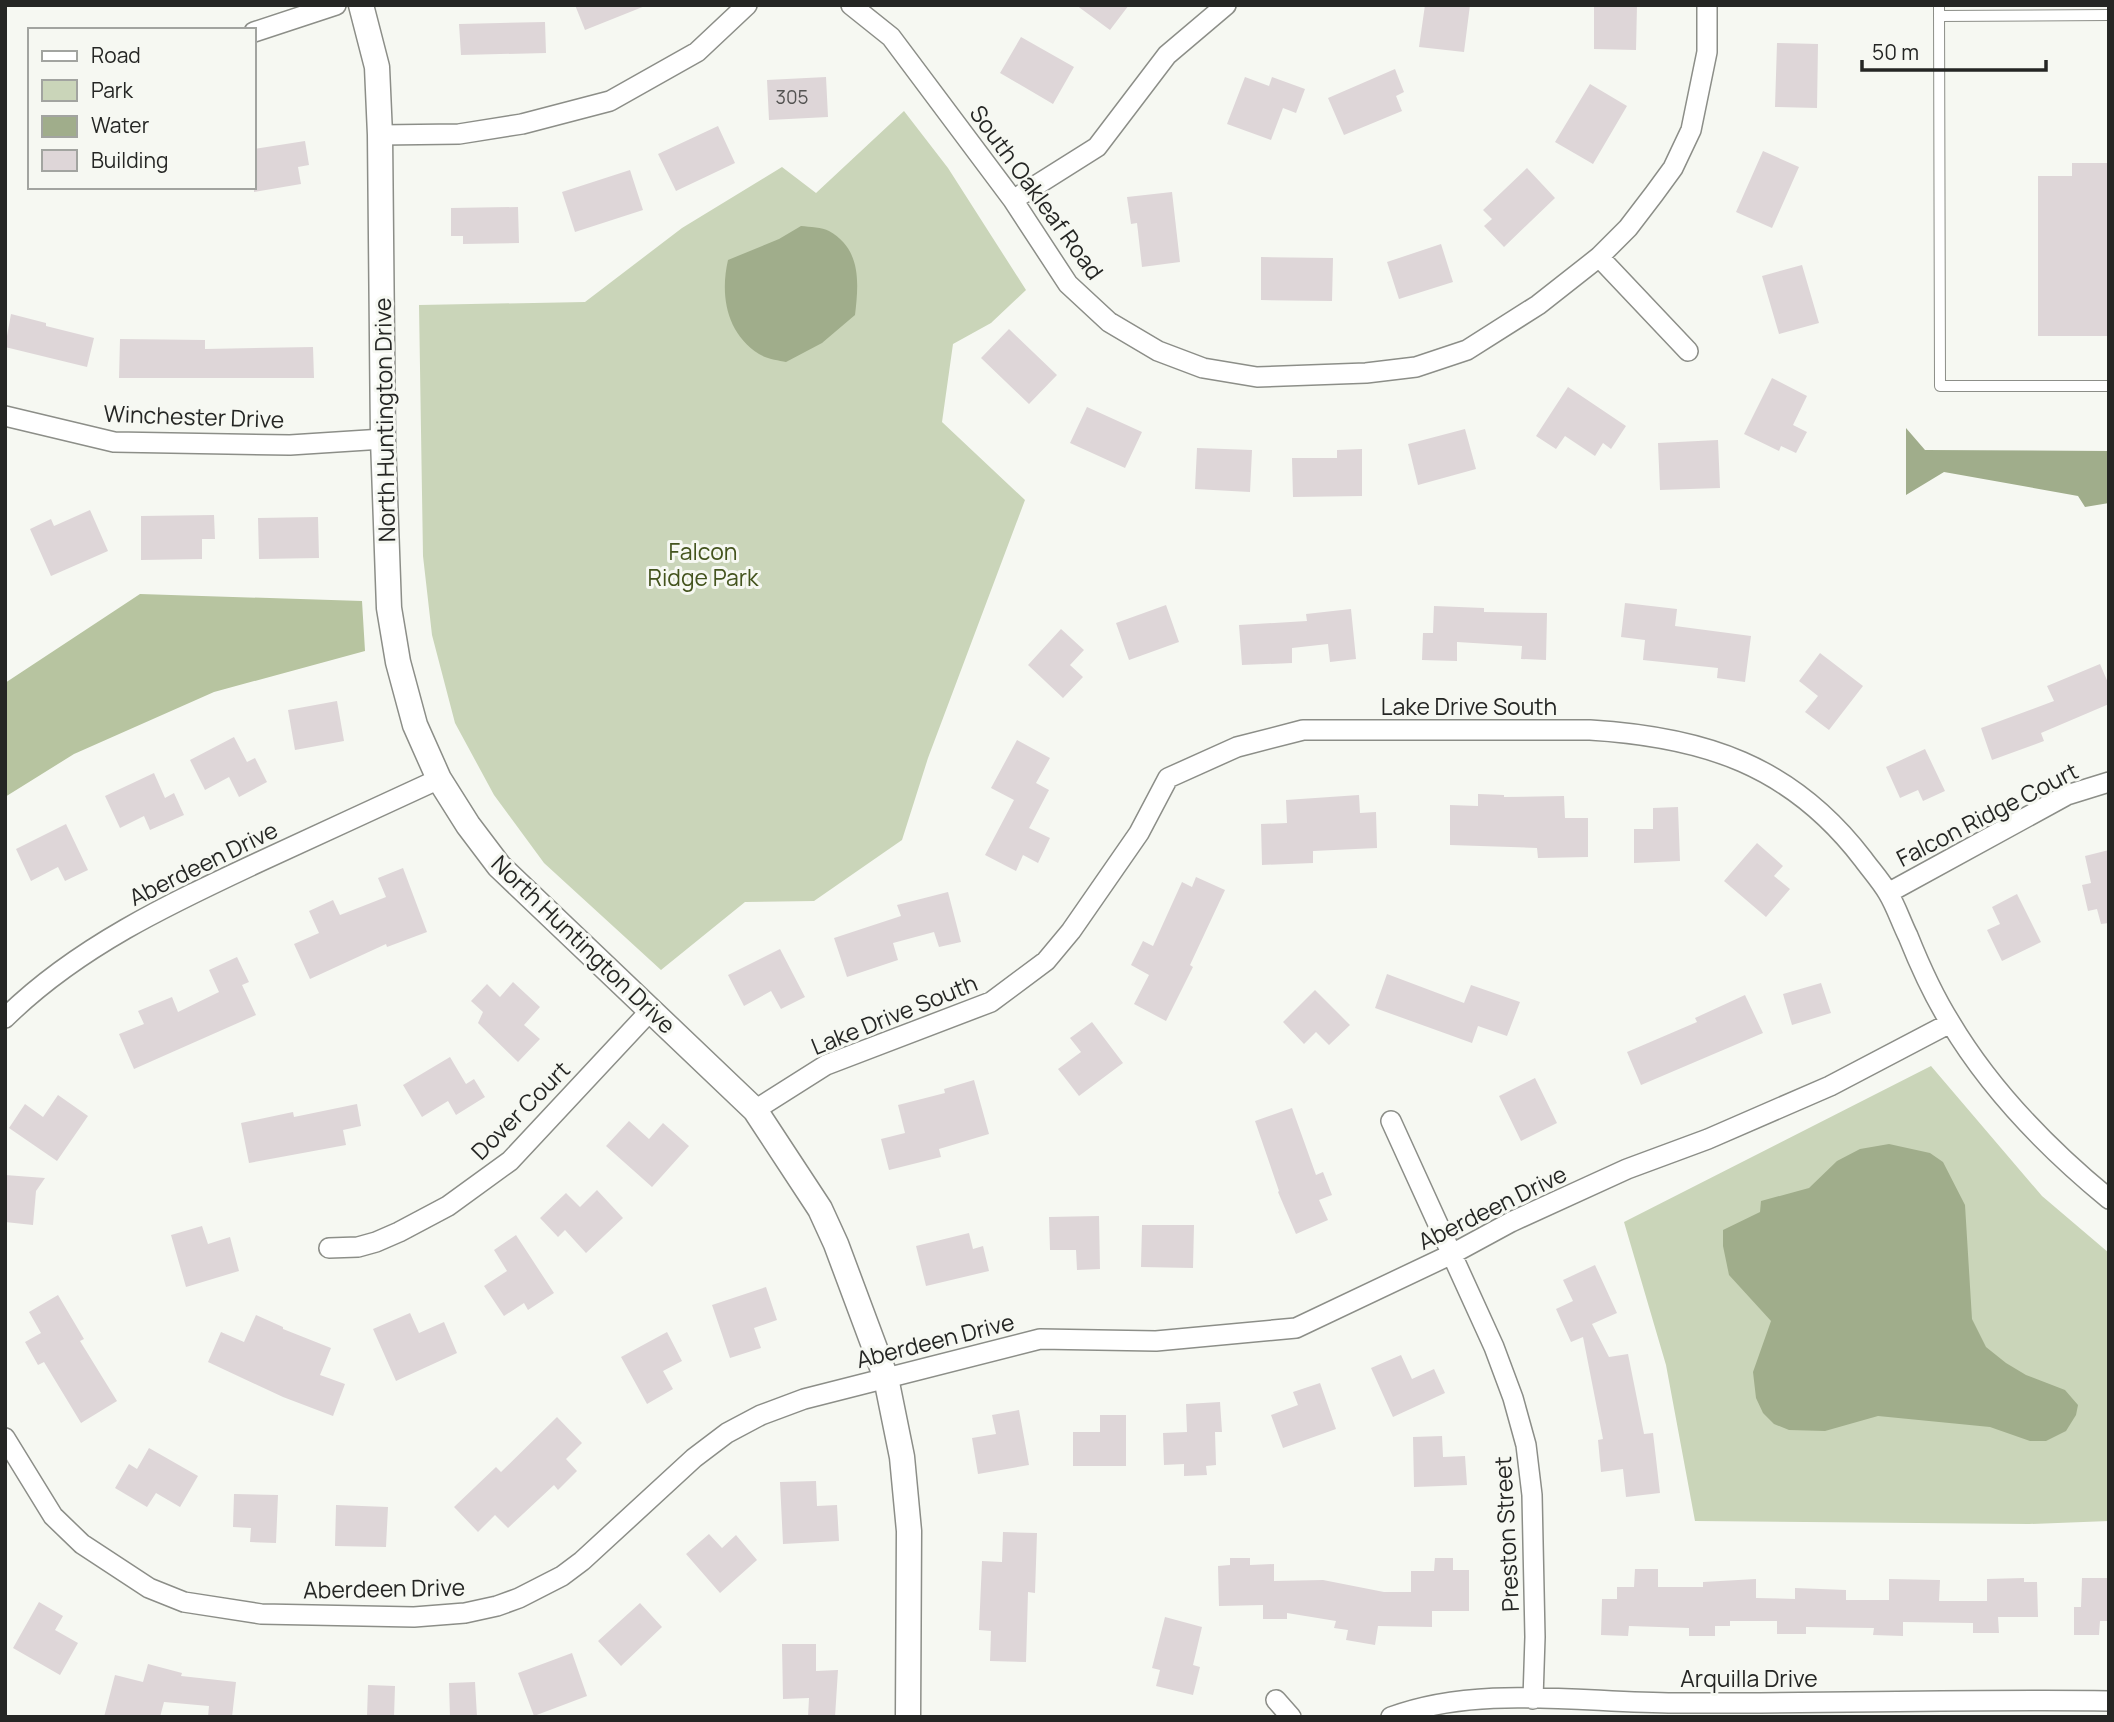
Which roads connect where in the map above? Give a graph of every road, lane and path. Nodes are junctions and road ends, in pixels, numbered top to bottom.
1 (336, 5) edge
2 (361, 5) edge
3 (747, 5) edge
4 (851, 5) edge
5 (1226, 5) edge
6 (1707, 5) edge
7 (1939, 11) edge
8 (2109, 15) edge
9 (256, 31) edge
10 (380, 135) junction
11 (1013, 200) junction
12 (1599, 257) junction
13 (1688, 351) dead end
14 (2109, 386) edge
15 (5, 416) edge
16 (383, 439) junction
17 (439, 779) junction
18 (2109, 782) edge
19 (1888, 893) junction
20 (651, 1010) junction
21 (5, 1018) edge
22 (1950, 1023) junction
23 (755, 1110) junction
24 (1391, 1121) dead end
25 (2109, 1199) edge
26 (329, 1248) dead end
27 (1452, 1254) junction
28 (886, 1378) junction
29 (5, 1438) edge
30 (1533, 1699) junction
31 (1276, 1700) dead end
32 (2109, 1700) edge
33 (2072, 1708) edge
34 (1673, 1710) edge
35 (908, 1717) edge
36 (1291, 1717) edge
37 (1391, 1717) edge

1 - 9 street
2 - 10 street, North Huntington Drive
3 - 10 street
4 - 11 street, South Oakleaf Road
5 - 11 street
6 - 12 street, South Oakleaf Road
7 - 8 lane
7 - 14 lane
10 - 16 street, North Huntington Drive
11 - 12 street, South Oakleaf Road
12 - 13 street
15 - 16 street, Winchester Drive
16 - 17 street, North Huntington Drive
17 - 20 street, North Huntington Drive
17 - 21 street, Aberdeen Drive
18 - 19 street, Falcon Ridge Court
19 - 22 street, Lake Drive South
19 - 23 street, Lake Drive South
20 - 23 street, North Huntington Drive
20 - 26 street, Dover Court
22 - 25 street, Lake Drive South
22 - 27 street, Aberdeen Drive
23 - 28 street, North Huntington Drive
24 - 27 street, Preston Street
27 - 28 street, Aberdeen Drive
27 - 30 street, Preston Street
28 - 29 street, Aberdeen Drive
28 - 35 street, North Huntington Drive
30 - 34 street, Arquilla Drive
30 - 37 street, Arquilla Drive
31 - 36 street
32 - 33 street, Arquilla Drive
33 - 34 street, Arquilla Drive

